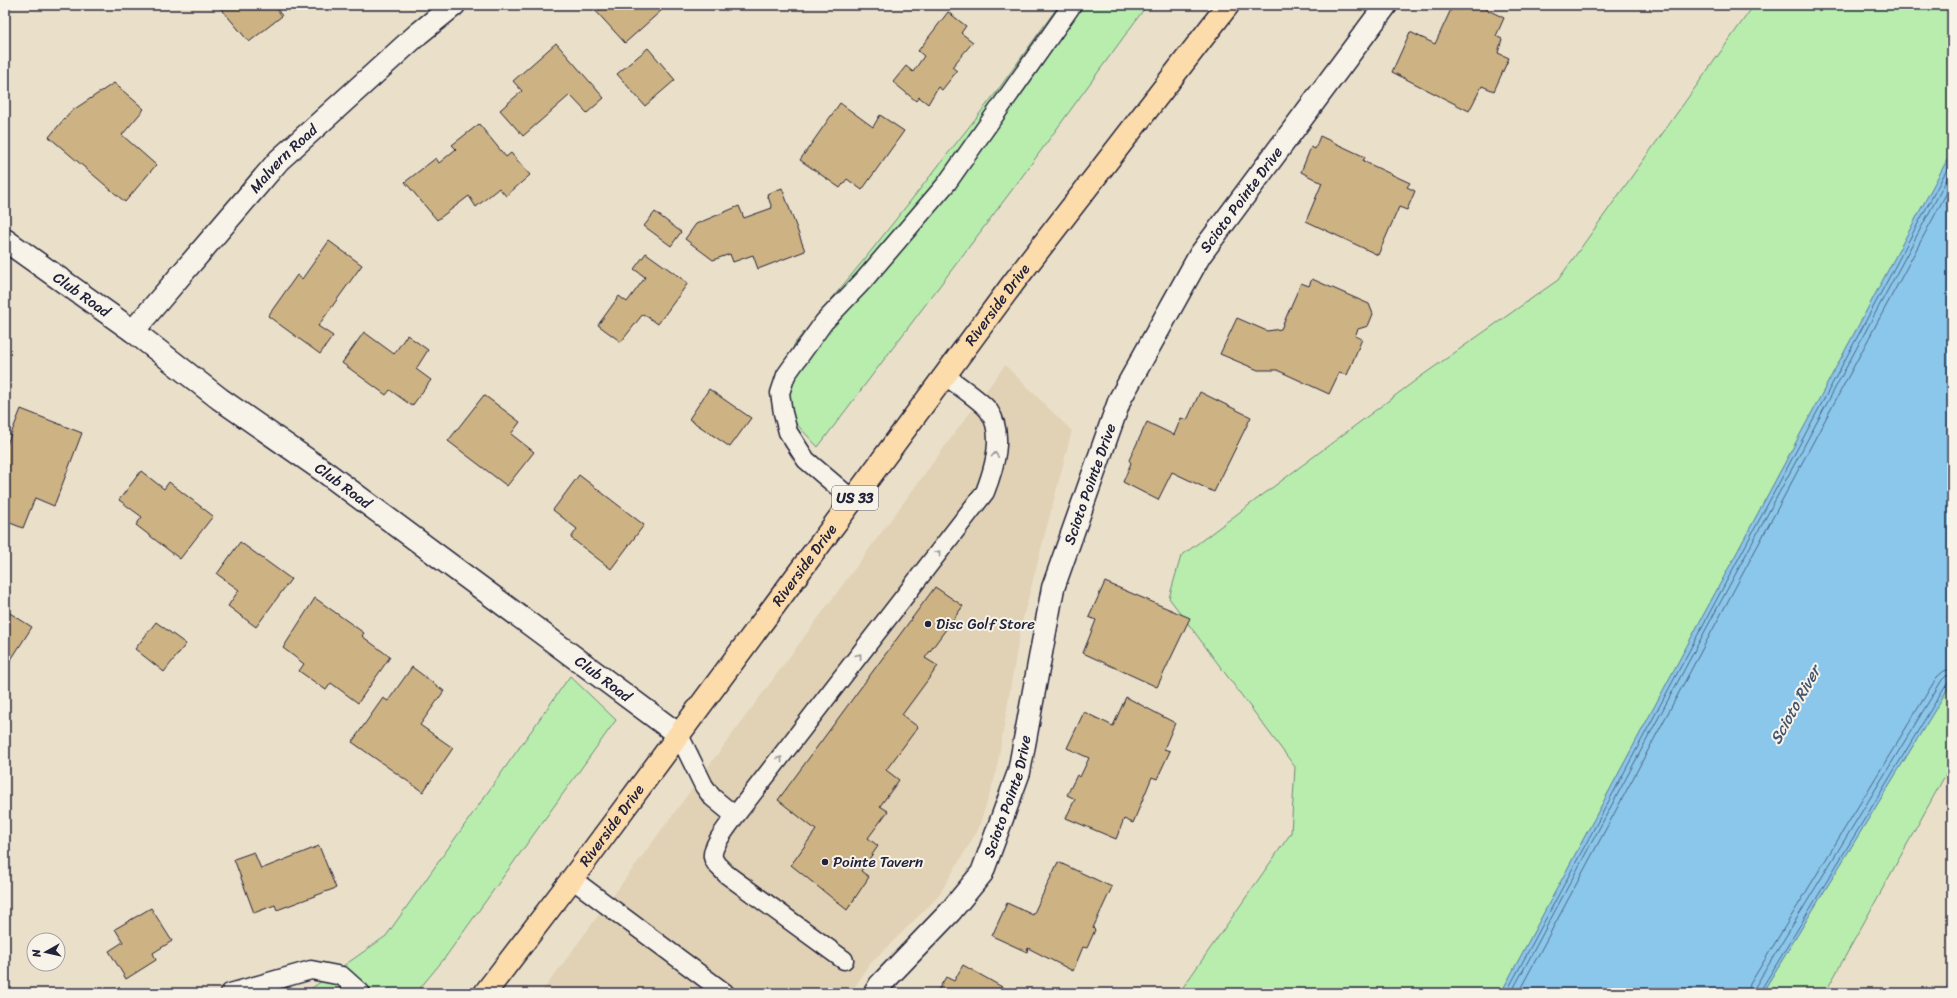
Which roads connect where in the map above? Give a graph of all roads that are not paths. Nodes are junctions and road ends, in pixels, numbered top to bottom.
1 (454, 5) edge
2 (1072, 5) edge
3 (1228, 5) edge
4 (1386, 5) edge
5 (5, 240) edge
6 (133, 331) junction
7 (946, 376) junction
8 (853, 500) junction
9 (679, 735) junction
10 (735, 816) junction
11 (572, 879) junction
12 (844, 960) dead end
13 (230, 993) edge
14 (361, 993) edge
15 (485, 993) edge
16 (725, 993) edge
17 (876, 993) edge

1 - 6 street, Malvern Road
2 - 8 lane
3 - 7 main road, Riverside Drive / US 33
4 - 17 street, Scioto Pointe Drive
5 - 6 street, Club Road
6 - 9 street, Club Road
7 - 8 main road, Riverside Drive / US 33
10 -> 7 lane
8 - 9 main road, Riverside Drive / US 33
9 - 10 lane
9 - 11 main road, Riverside Drive / US 33
10 - 12 lane
11 - 15 main road, Riverside Drive / US 33
11 - 16 lane
13 - 14 lane

